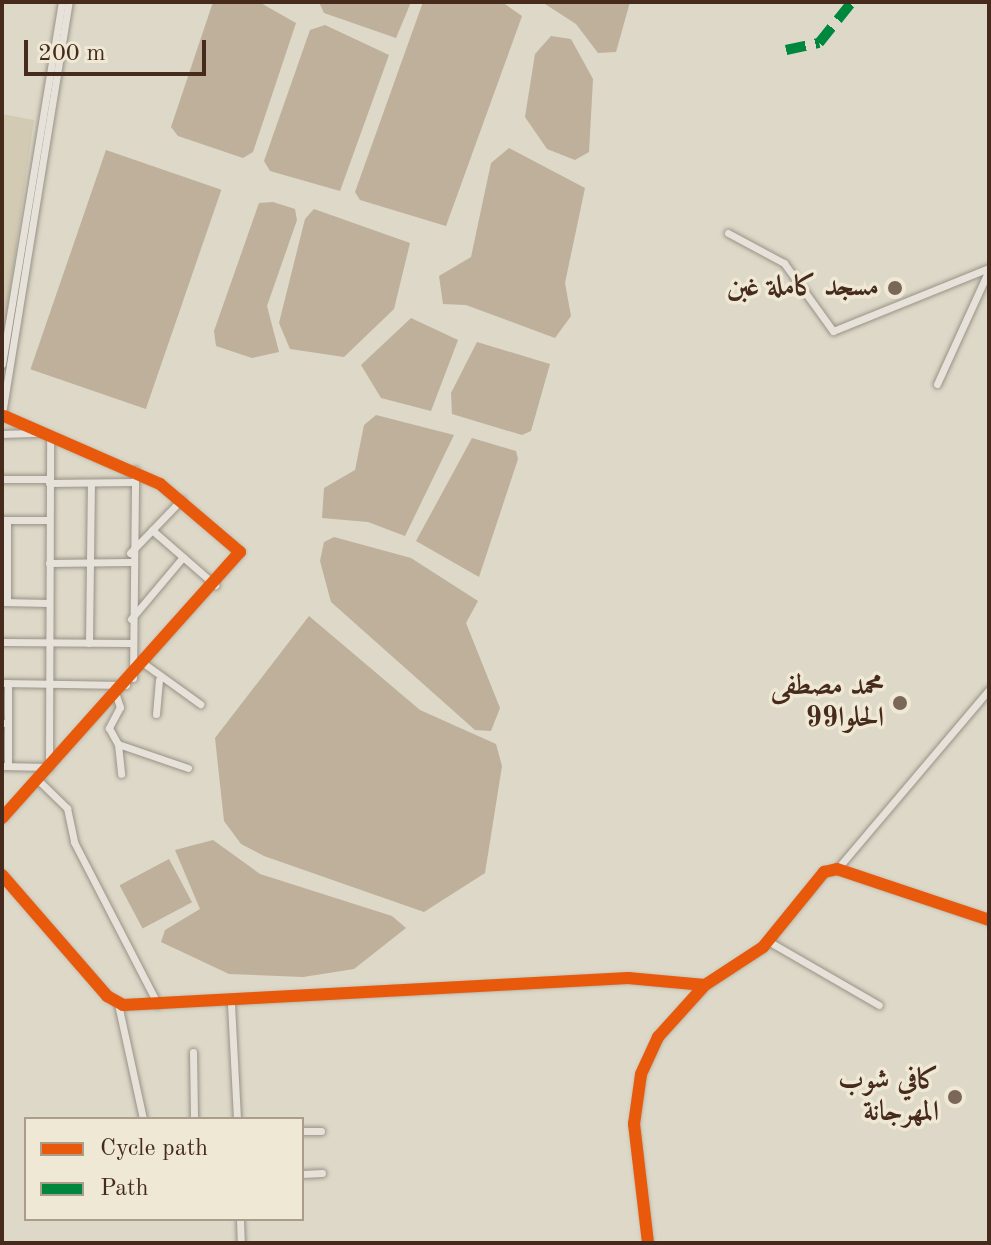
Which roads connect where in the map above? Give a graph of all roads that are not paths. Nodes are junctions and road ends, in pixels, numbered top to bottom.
1 (62, 2) edge
2 (69, 2) edge
3 (728, 233) dead end
4 (989, 269) edge
5 (2, 364) edge
6 (937, 384) dead end
7 (3, 415) edge
8 (2, 433) edge
9 (46, 436) junction
10 (135, 470) junction
11 (2, 479) edge
12 (49, 481) junction
13 (134, 482) junction
14 (91, 483) junction
15 (181, 500) junction
16 (5, 520) edge
17 (49, 520) junction
18 (152, 530) junction
19 (183, 557) junction
20 (130, 558) junction
21 (5, 561) edge
22 (49, 563) junction
23 (91, 563) junction
24 (215, 585) junction
25 (4, 602) edge
26 (49, 603) junction
27 (131, 619) junction
28 (2, 642) edge
29 (49, 643) junction
30 (89, 643) junction
31 (132, 643) junction
32 (146, 665) junction
33 (133, 678) junction
34 (159, 680) junction
35 (5, 683) edge
36 (49, 684) junction
37 (126, 685) junction
38 (989, 690) edge
39 (116, 695) junction
40 (200, 704) dead end
41 (156, 714) dead end
42 (5, 723) edge
43 (118, 744) junction
44 (5, 766) edge
45 (49, 767) junction
46 (188, 768) dead end
47 (121, 774) dead end
48 (37, 779) junction
49 (2, 818) edge
50 (837, 869) junction
51 (2, 875) edge
52 (989, 920) edge
53 (768, 941) junction
54 (705, 985) junction
55 (118, 1004) junction
56 (231, 1004) junction
57 (158, 1005) junction
58 (879, 1005) dead end
59 (193, 1052) dead end
60 (143, 1117) edge
61 (194, 1117) edge
62 (237, 1117) edge
63 (304, 1131) edge
64 (321, 1131) dead end
65 (322, 1173) dead end
66 (304, 1174) edge
67 (240, 1221) edge
68 (241, 1243) edge
69 (648, 1243) edge

1 - 5 street
2 - 7 street
3 - 4 street
4 - 6 street
7 - 8 street
7 - 9 street
8 - 9 street
9 - 10 street
9 - 12 street
10 - 13 street
10 - 15 street
11 - 12 street
12 - 14 street
12 - 17 street
13 - 14 street
13 - 20 street
14 - 23 street
15 - 18 street
15 - 24 street
16 - 17 street
16 - 21 street
17 - 22 street
18 - 19 street
18 - 20 street
19 - 24 street
19 - 27 street
20 - 23 street
20 - 27 street
21 - 25 street
22 - 23 street
22 - 26 street
23 - 30 street
24 - 32 street
25 - 26 street
26 - 29 street
27 - 31 street
28 - 29 street
29 - 30 street
29 - 36 street
30 - 31 street
31 - 33 street
32 - 33 street
32 - 34 street
33 - 37 street
34 - 40 street
34 - 41 street
35 - 36 street
35 - 42 street
36 - 37 street
36 - 45 street
37 - 39 street
38 - 50 street
39 - 43 street
39 - 45 street
42 - 44 street
43 - 46 street
43 - 47 street
44 - 45 street
45 - 48 street
48 - 49 street
48 - 57 street
50 - 52 street
50 - 53 street
51 - 55 street
53 - 54 street
53 - 58 street
54 - 56 street
54 - 69 street
55 - 57 street
55 - 60 street
56 - 57 street
56 - 62 street
59 - 61 street
63 - 64 street
65 - 66 street
67 - 68 street

